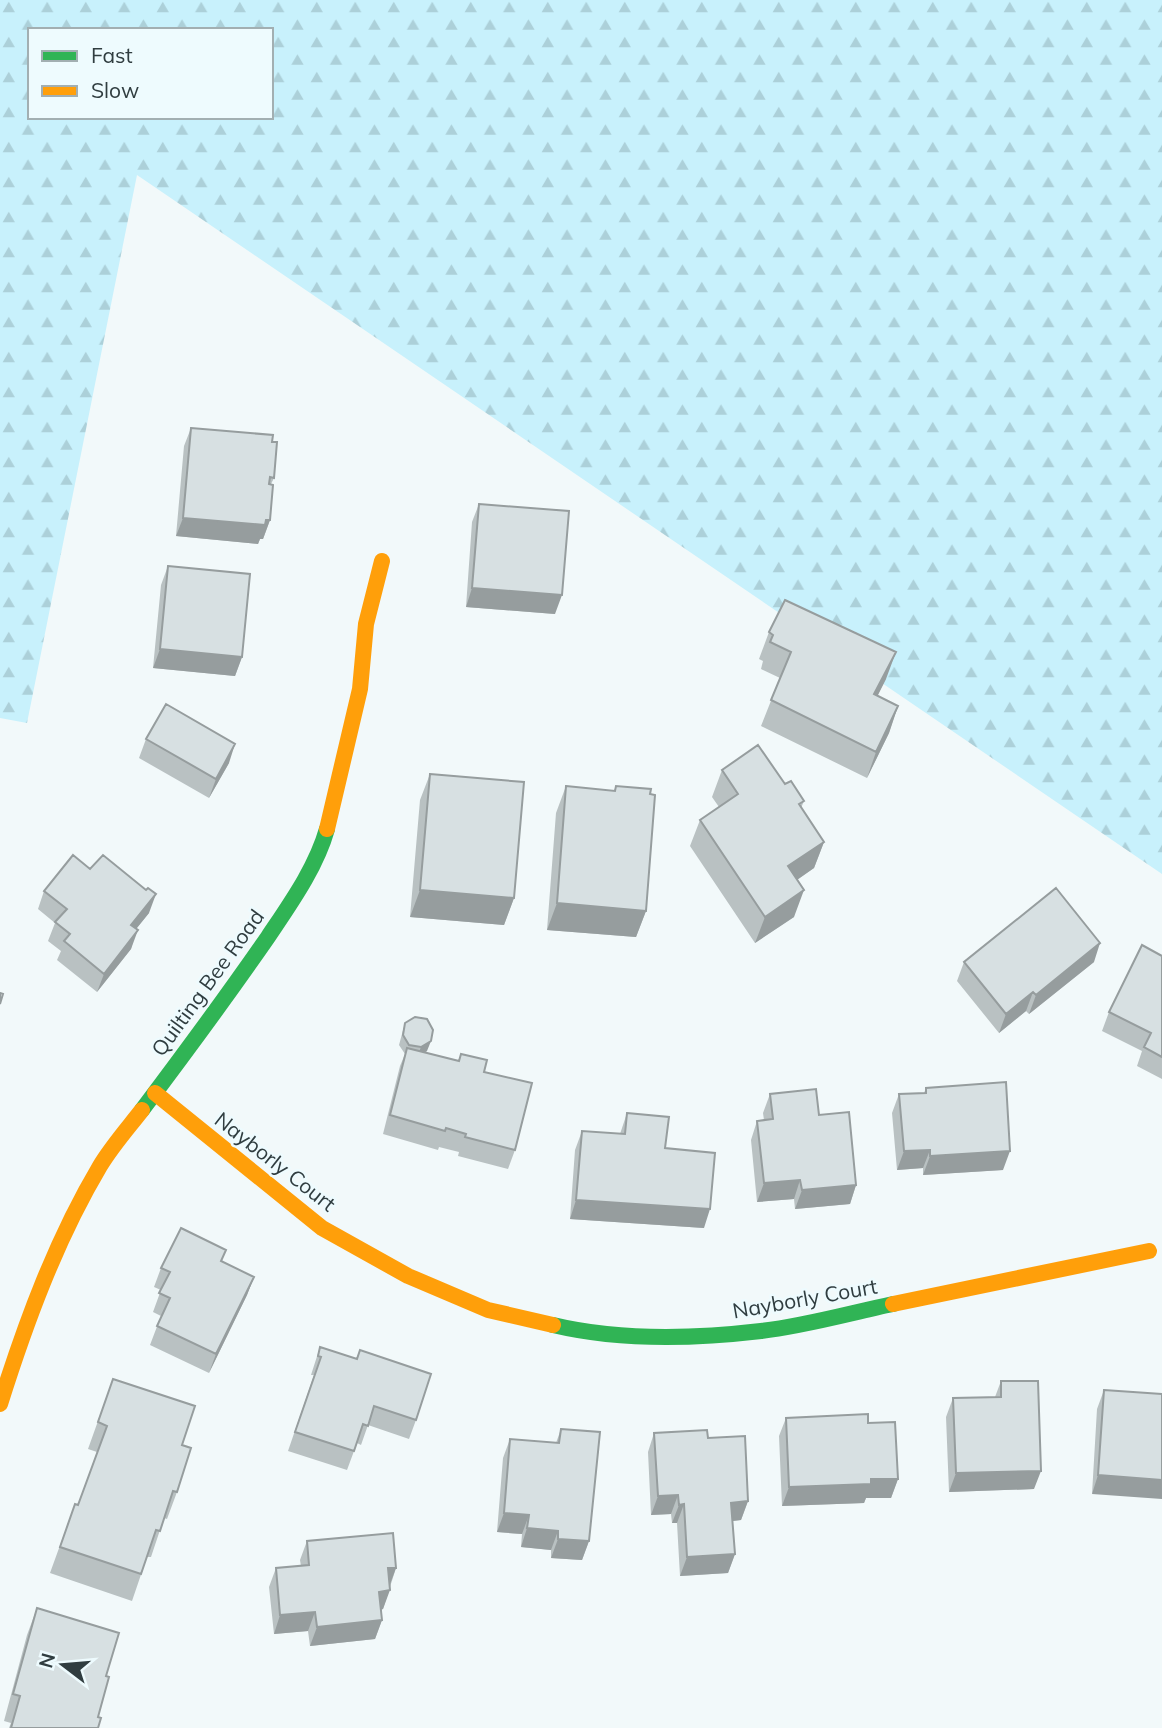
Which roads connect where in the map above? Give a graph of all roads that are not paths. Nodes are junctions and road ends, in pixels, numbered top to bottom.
1 (382, 561) dead end
2 (155, 1093) junction
3 (1149, 1251) dead end
4 (0, 1404) edge

1 - 2 street, Quilting Bee Road
2 - 3 street, Nayborly Court
2 - 4 street, Quilting Bee Road

